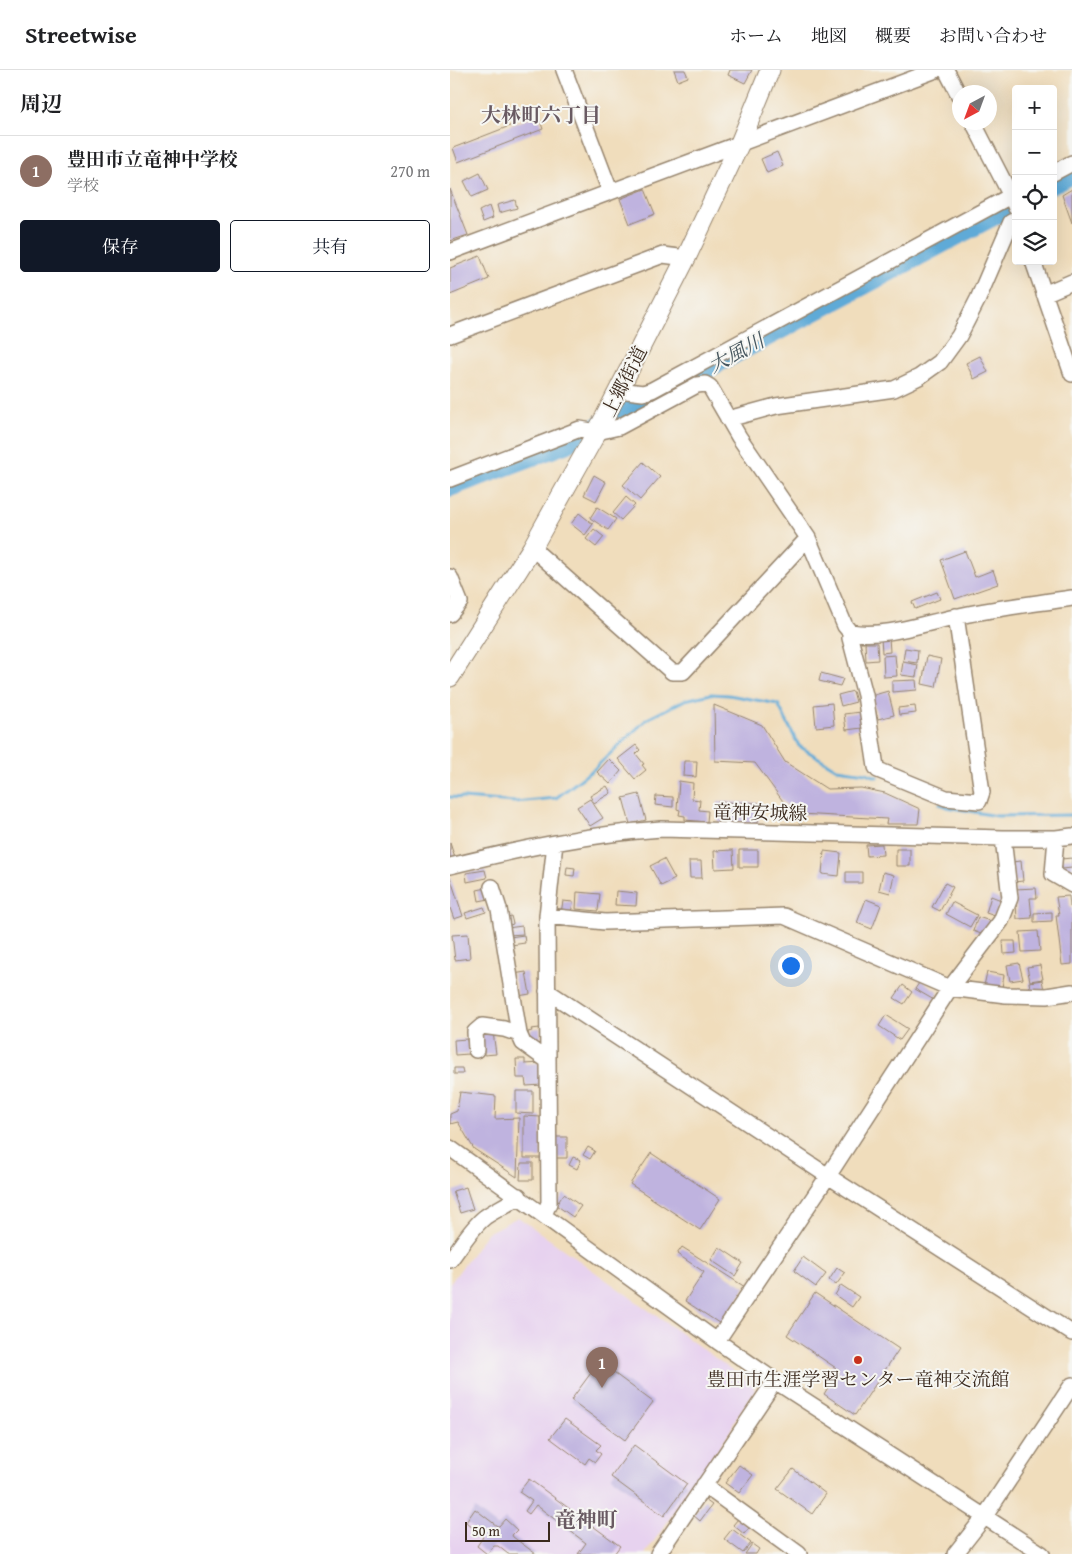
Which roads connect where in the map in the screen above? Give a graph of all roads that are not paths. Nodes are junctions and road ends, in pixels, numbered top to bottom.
1 (564, 70) edge
2 (770, 70) edge
3 (936, 70) edge
4 (946, 70) edge
5 (954, 85) edge
6 (977, 130) edge
7 (740, 143) junction
8 (1072, 163) edge
9 (1057, 171) edge
10 (610, 191) junction
11 (1012, 195) edge
12 (1012, 200) edge
13 (1012, 222) edge
14 (450, 252) edge
15 (686, 258) junction
16 (1034, 265) edge
17 (1072, 282) edge
18 (1044, 294) junction
19 (450, 334) edge
20 (1072, 374) edge
21 (619, 390) junction
22 (728, 419) junction
23 (597, 432) junction
24 (450, 479) edge
25 (808, 538) junction
26 (532, 548) junction
27 (450, 577) edge
28 (1072, 598) edge
29 (450, 614) edge
30 (956, 616) junction
31 (850, 632) junction
32 (450, 677) edge
33 (1072, 836) edge
34 (1003, 838) junction
35 (1056, 838) junction
36 (554, 843) junction
37 (450, 866) edge
38 (1072, 885) edge
39 (492, 887) dead end
40 (547, 916) junction
41 (950, 988) junction
42 (547, 991) junction
43 (1072, 992) edge
44 (519, 1034) junction
45 (476, 1050) dead end
46 (548, 1061) junction
47 (450, 1148) edge
48 (828, 1176) junction
49 (519, 1196) junction
50 (544, 1215) junction
51 (450, 1260) edge
52 (1072, 1333) edge
53 (717, 1341) junction
54 (775, 1381) junction
55 (1072, 1386) edge
56 (704, 1484) junction
57 (984, 1516) junction
58 (658, 1554) edge
59 (799, 1554) edge
60 (955, 1554) edge
61 (1042, 1554) edge

1 - 10 street
2 - 7 main road, 上郷街道
3 - 7 street
4 - 5 street
6 - 11 street
7 - 10 street
7 - 15 main road, 上郷街道
8 - 9 street
10 - 14 street
12 - 21 street
13 - 22 street
15 - 19 street
15 - 21 main road, 上郷街道
16 - 18 street
17 - 18 street
18 - 20 street
21 - 23 main road, 上郷街道
22 - 23 street
22 - 25 street
23 - 24 street
23 - 26 main road, 上郷街道
25 - 26 street
25 - 31 street
26 - 32 main road, 上郷街道
27 - 29 street
28 - 30 street
30 - 31 street
30 - 31 street
33 - 35 street, 竜神安城線
34 - 35 street, 竜神安城線
34 - 36 street, 竜神安城線
34 - 41 street
35 - 38 street
36 - 37 street, 竜神安城線
36 - 40 street
39 - 44 street
40 - 41 street
40 - 42 street
41 - 43 street
41 - 48 street
42 - 46 street
42 - 48 street
44 - 45 street
44 - 46 street
46 - 50 street
47 - 49 street
48 - 52 street
48 - 53 street
49 - 50 street
49 - 51 street
50 - 53 street
53 - 54 street
54 - 56 street
54 - 57 street
55 - 57 street
56 - 58 street
56 - 59 street
57 - 60 street
57 - 61 street

